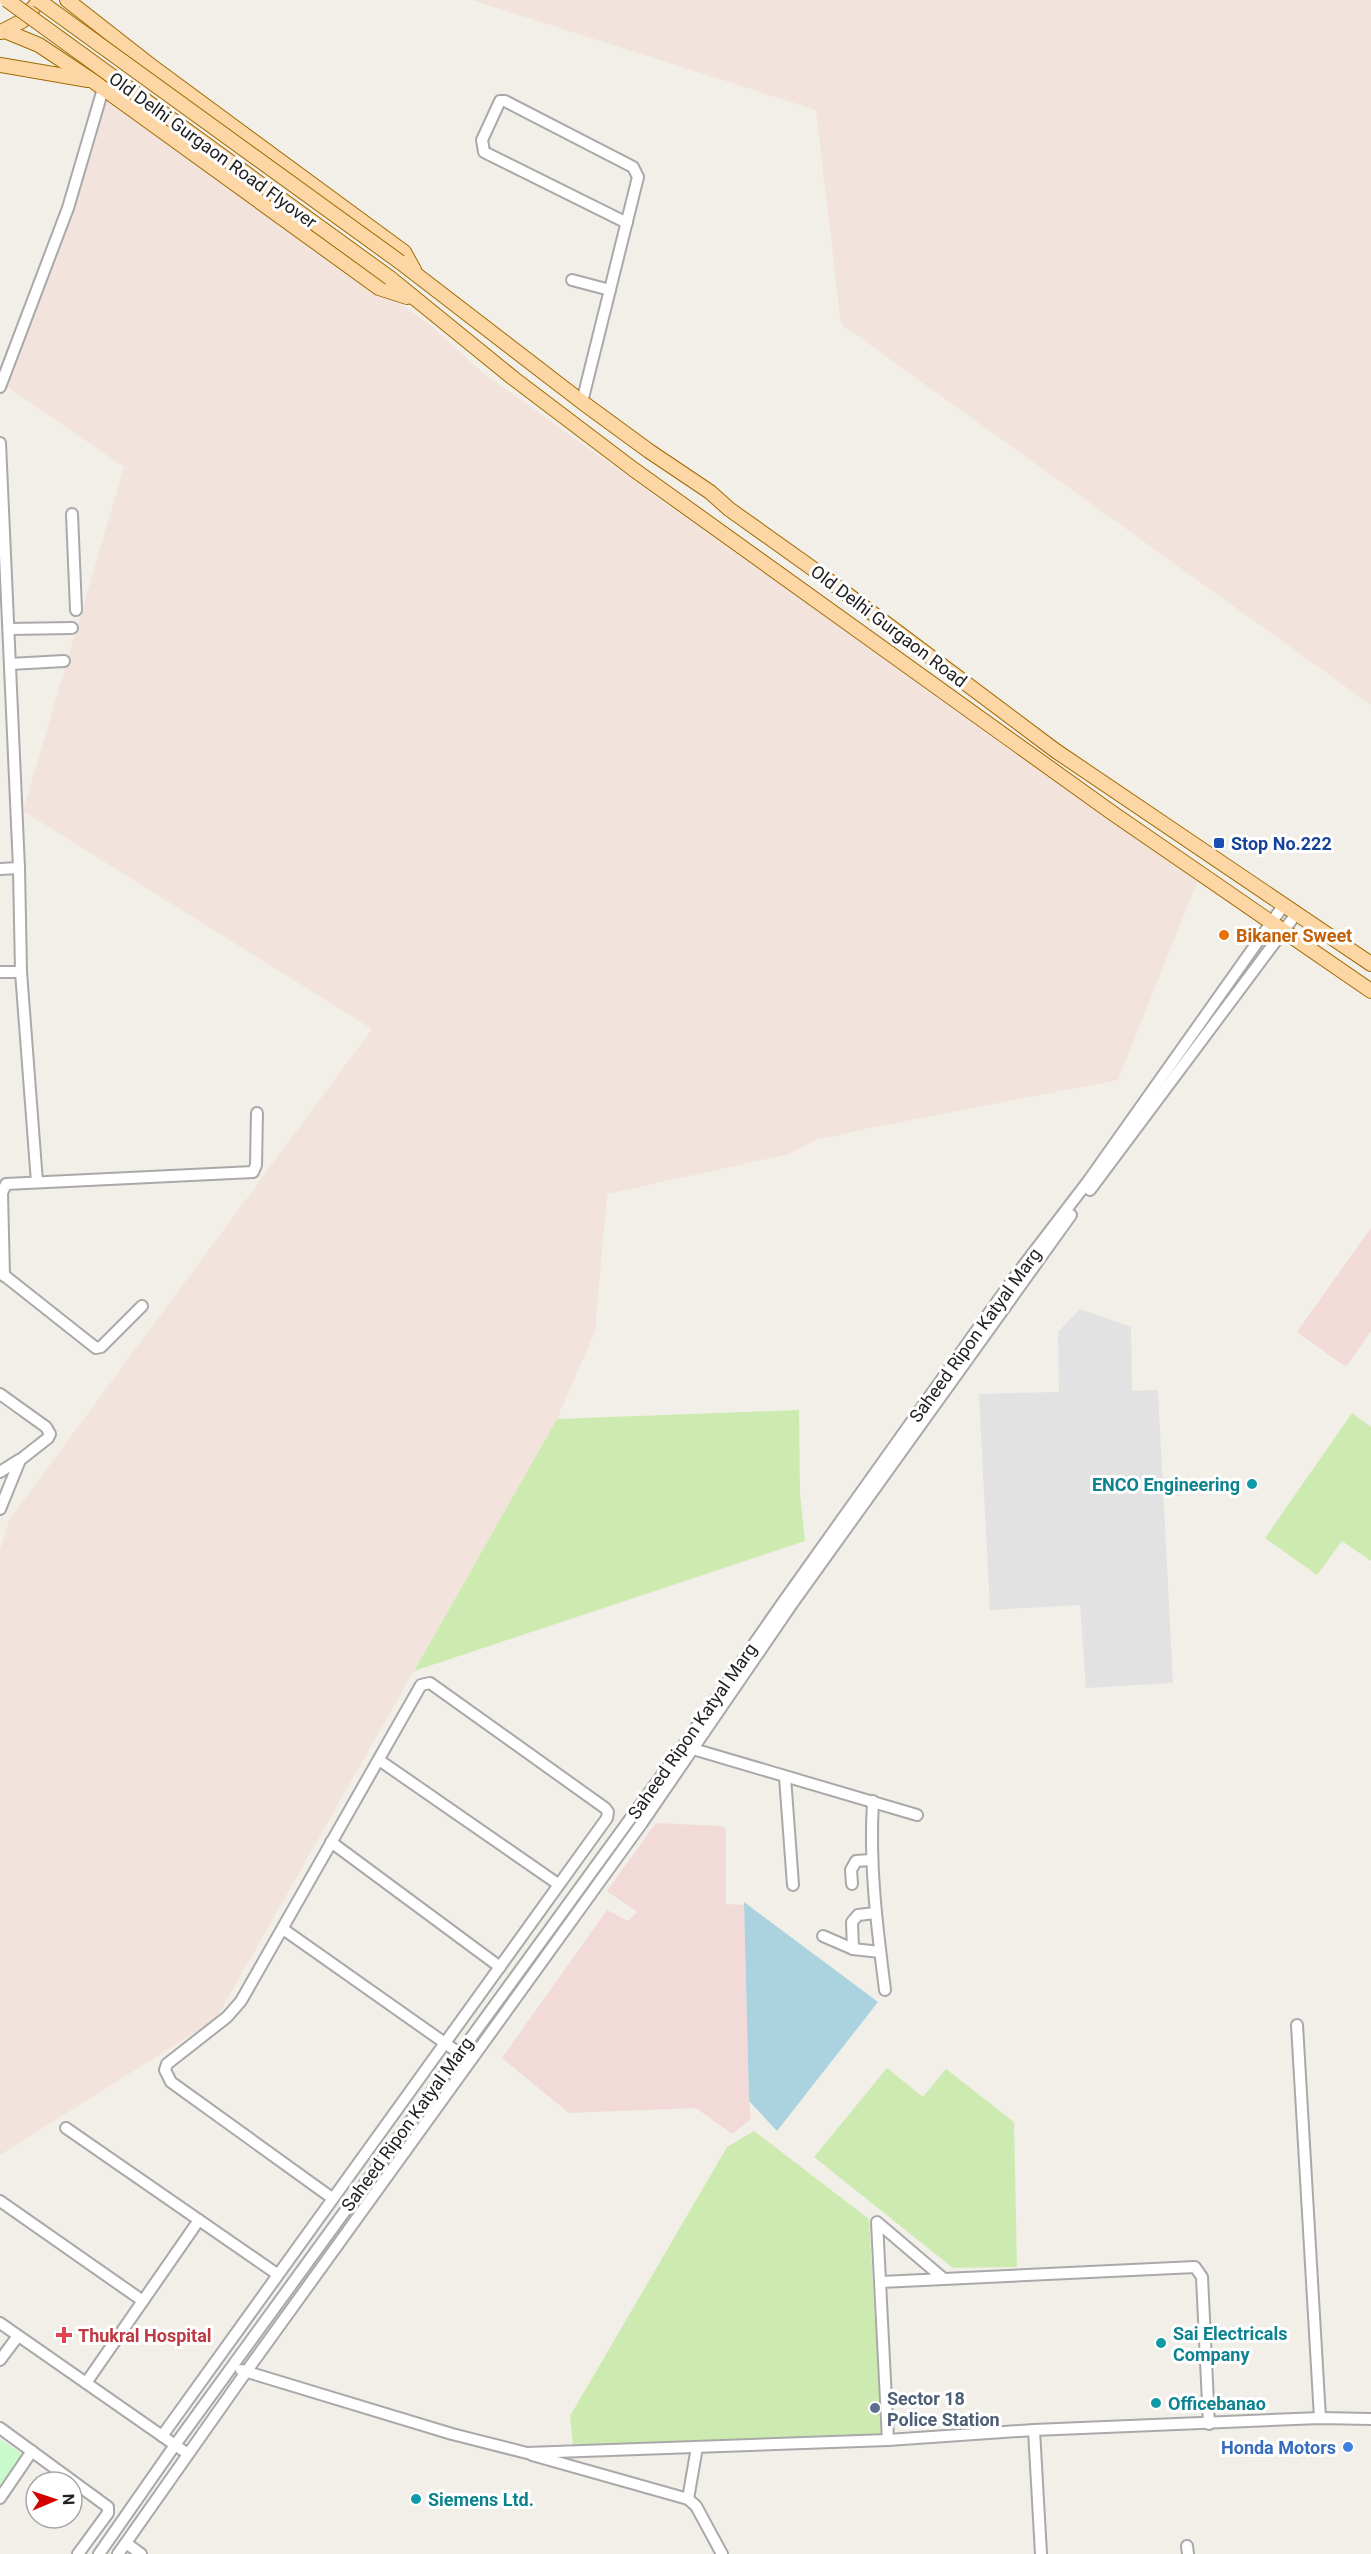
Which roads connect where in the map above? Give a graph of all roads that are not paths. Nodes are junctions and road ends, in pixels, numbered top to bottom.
1 (7, 0) edge
2 (39, 0) edge
3 (67, 0) edge
4 (86, 0) edge
5 (96, 23) junction
6 (3, 32) edge
7 (0, 65) edge
8 (98, 85) junction
9 (627, 223) junction
10 (417, 275) junction
11 (572, 280) dead end
12 (610, 291) junction
13 (418, 300) junction
14 (0, 387) edge
15 (582, 402) junction
16 (0, 443) edge
17 (72, 514) dead end
18 (76, 610) dead end
19 (72, 628) dead end
20 (9, 629) junction
21 (64, 661) dead end
22 (10, 664) junction
23 (19, 868) junction
24 (0, 869) edge
25 (1283, 906) junction
26 (1296, 914) junction
27 (1271, 922) junction
28 (1284, 931) junction
29 (1371, 964) edge
30 (0, 972) edge
31 (21, 972) junction
32 (1371, 992) edge
33 (257, 1113) dead end
34 (37, 1182) junction
35 (2, 1274) edge
36 (142, 1306) dead end
37 (0, 1394) edge
38 (20, 1460) junction
39 (0, 1472) edge
40 (0, 1509) edge
41 (839, 1531) junction
42 (693, 1749) junction
43 (379, 1760) junction
44 (785, 1777) junction
45 (873, 1801) junction
46 (917, 1815) dead end
47 (630, 1818) junction
48 (640, 1826) junction
49 (331, 1842) junction
50 (871, 1860) junction
51 (558, 1884) junction
52 (852, 1884) dead end
53 (793, 1885) dead end
54 (875, 1913) junction
55 (283, 1929) junction
56 (823, 1936) dead end
57 (853, 1949) junction
58 (880, 1952) junction
59 (500, 1967) junction
60 (885, 1990) dead end
61 (1297, 2025) dead end
62 (445, 2043) junction
63 (459, 2053) junction
64 (66, 2128) dead end
65 (332, 2198) junction
66 (0, 2200) edge
67 (199, 2220) junction
68 (277, 2274) junction
69 (944, 2280) junction
70 (881, 2282) junction
71 (143, 2301) junction
72 (0, 2323) edge
73 (18, 2336) junction
74 (0, 2360) edge
75 (232, 2367) junction
76 (246, 2372) junction
77 (86, 2384) junction
78 (1320, 2418) junction
79 (1371, 2419) edge
80 (1209, 2424) junction
81 (0, 2428) edge
82 (1034, 2430) junction
83 (162, 2436) junction
84 (888, 2440) junction
85 (176, 2445) junction
86 (697, 2447) junction
87 (32, 2451) junction
88 (527, 2453) junction
89 (188, 2454) junction
90 (0, 2498) edge
91 (688, 2499) junction
92 (126, 2543) junction
93 (78, 2554) edge
94 (99, 2554) edge
95 (118, 2554) edge
96 (141, 2554) edge
97 (722, 2554) edge
98 (1041, 2554) edge

1 - 13 main road, Old Delhi Gurgaon Road Flyover, bridge
2 - 6 main road
2 - 10 main road, Old Delhi Gurgaon Road Flyover, bridge
3 - 5 main road
4 - 5 main road
5 - 10 main road
6 - 8 main road
7 - 8 main road
8 - 13 main road
8 - 14 street
9 - 9 street
9 - 12 street
10 - 15 main road, Old Delhi Gurgaon Road
11 - 12 street
12 - 15 street
13 - 27 main road, Old Delhi Gurgaon Road
15 - 25 main road, Old Delhi Gurgaon Road
16 - 20 street
17 - 18 street
19 - 20 street
20 - 22 street
21 - 22 street
22 - 23 street
23 - 24 street
23 - 31 street
25 - 26 main road, Old Delhi Gurgaon Road
25 - 27 street, Saheed Ripon Katyal Marg
26 - 28 street, Saheed Ripon Katyal Marg
26 - 29 main road, Old Delhi Gurgaon Road
27 - 28 main road, Old Delhi Gurgaon Road
27 - 41 street, Saheed Ripon Katyal Marg
28 - 32 main road, Old Delhi Gurgaon Road
28 - 41 street, Saheed Ripon Katyal Marg
30 - 31 street
31 - 34 street
33 - 34 street
34 - 35 street
35 - 36 street
37 - 38 street
38 - 39 street
38 - 40 street
41 - 42 street, Saheed Ripon Katyal Marg
41 - 47 street, Saheed Ripon Katyal Marg
42 - 44 street
42 - 48 street, Saheed Ripon Katyal Marg
43 - 49 street
43 - 51 street
43 - 51 street
44 - 45 street
44 - 53 street
45 - 46 street
45 - 50 street
47 - 48 street
47 - 63 street, Saheed Ripon Katyal Marg
48 - 76 street, Saheed Ripon Katyal Marg
49 - 55 street
49 - 59 street
50 - 52 street
50 - 54 street
51 - 59 street
54 - 57 street
54 - 58 street
55 - 62 street
55 - 65 street
56 - 57 street
57 - 58 street
58 - 60 street
59 - 62 street
61 - 78 street
62 - 63 street
62 - 65 street
63 - 75 street, Saheed Ripon Katyal Marg
64 - 67 street
65 - 68 street
66 - 71 street
67 - 68 street
67 - 71 street
68 - 83 street
69 - 70 street
69 - 70 street
69 - 80 street
70 - 84 street
71 - 77 street
72 - 73 street
73 - 74 street
73 - 77 street
75 - 76 street
75 - 85 street, Saheed Ripon Katyal Marg
76 - 88 street
76 - 89 street, Saheed Ripon Katyal Marg
77 - 83 street
78 - 79 street
78 - 80 street
80 - 82 street
81 - 87 street
82 - 84 street
82 - 98 street
83 - 85 street
84 - 86 street
85 - 89 street
85 - 94 street, Saheed Ripon Katyal Marg
86 - 88 street
86 - 91 street
87 - 90 street
87 - 93 street
88 - 91 street
89 - 92 street, Saheed Ripon Katyal Marg
91 - 97 street
92 - 95 street, Saheed Ripon Katyal Marg
92 - 96 street

